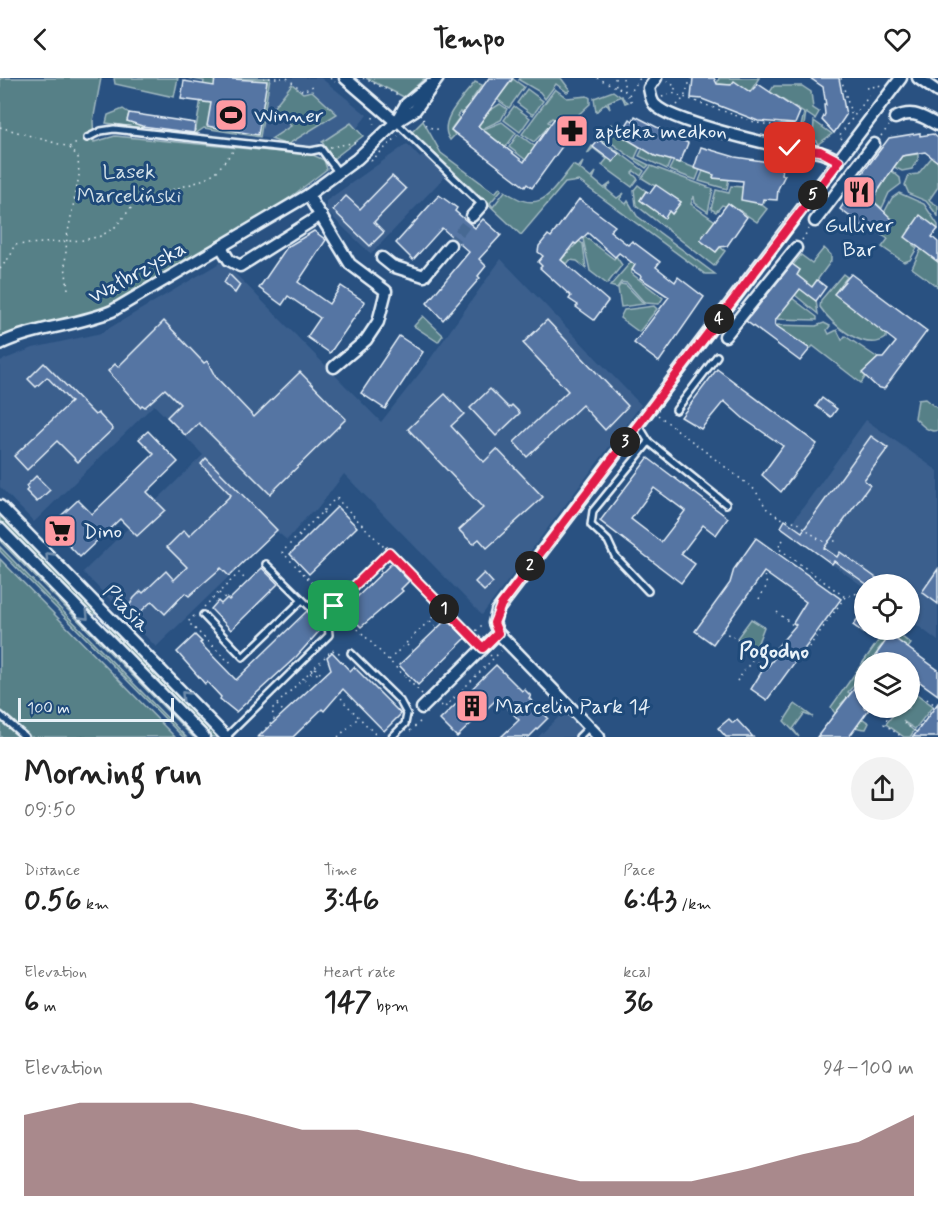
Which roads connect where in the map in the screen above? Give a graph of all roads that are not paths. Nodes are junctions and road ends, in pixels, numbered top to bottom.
1 (438, 78) edge
2 (656, 78) edge
3 (901, 78) edge
4 (918, 78) edge
5 (341, 81) edge
6 (938, 92) edge
7 (896, 118) road end
8 (396, 122) junction
9 (938, 125) edge
10 (87, 138) road end
11 (874, 144) road end
12 (839, 161) junction
13 (339, 173) junction
14 (308, 195) junction
15 (482, 205) joint
16 (321, 215) junction
17 (472, 216) tunnel mouth
18 (815, 221) road end
19 (450, 245) tunnel mouth
20 (221, 247) junction
21 (796, 248) road end
22 (382, 258) dead end
23 (725, 336) dead end
24 (0, 344) edge
25 (717, 356) dead end
26 (334, 368) dead end
27 (676, 410) dead end
28 (638, 424) junction
29 (649, 442) junction
30 (726, 504) dead end
31 (0, 506) edge
32 (0, 529) edge
33 (266, 564) dead end
34 (648, 591) dead end
35 (302, 600) junction
36 (203, 615) dead end
37 (498, 633) junction
38 (351, 653) dead end
39 (425, 708) road end
40 (0, 715) edge
41 (590, 727) junction
42 (25, 737) edge
43 (204, 737) edge
44 (226, 737) edge
45 (392, 737) edge
46 (579, 737) edge
47 (599, 737) edge

1 - 8 street, Wałbrzyska
2 - 12 street
3 - 12 street
4 - 6 street
5 - 8 street
7 - 9 street
8 - 13 street, Wałbrzyska
8 - 15 lane
10 - 13 lane
11 - 18 street
12 - 28 street
13 - 14 street, Wałbrzyska
14 - 16 street
14 - 20 street, Wałbrzyska
15 - 17 street
16 - 20 street
16 - 26 street
19 - 22 street
20 - 24 street, Wałbrzyska
21 - 23 street
25 - 27 lane
28 - 29 lane
28 - 37 street
29 - 30 lane
29 - 34 lane
44 -> 31 street, Ptasia
32 -> 43 street, Ptasia
33 - 35 lane
35 - 36 lane
35 - 44 lane
37 - 39 street
37 - 41 street
38 - 45 lane
40 - 42 lane
41 - 46 lane
41 - 47 street

